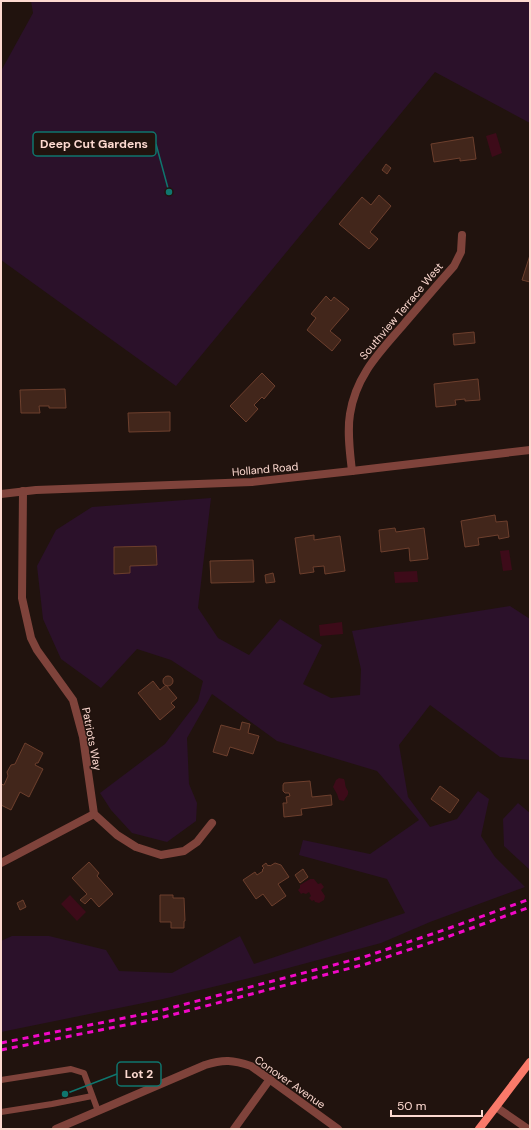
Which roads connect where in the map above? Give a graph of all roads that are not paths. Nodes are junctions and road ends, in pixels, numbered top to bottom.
1 (462, 235) dead end
2 (530, 450) edge
3 (352, 472) junction
4 (23, 491) junction
5 (1, 494) edge
6 (94, 814) junction
7 (212, 823) dead end
8 (1, 863) edge
9 (530, 1062) edge
10 (1, 1080) edge
11 (270, 1080) junction
12 (92, 1096) junction
13 (496, 1106) junction
14 (98, 1111) junction
15 (1, 1112) edge
16 (56, 1129) edge
17 (234, 1129) edge
18 (338, 1129) edge
19 (479, 1129) edge
20 (528, 1129) edge

1 - 3 street, Southview Terrace West
2 - 3 street, Holland Road
3 - 4 street, Holland Road
4 - 5 street, Holland Road
4 - 6 street, Patriots Way
6 - 7 street
6 - 8 street
9 - 13 street
10 - 12 lane
11 - 14 street, Conover Avenue
11 - 17 street
11 - 18 street, Conover Avenue
12 - 14 lane
12 - 15 lane
13 - 19 street
13 - 20 street
14 - 16 street, Conover Avenue

